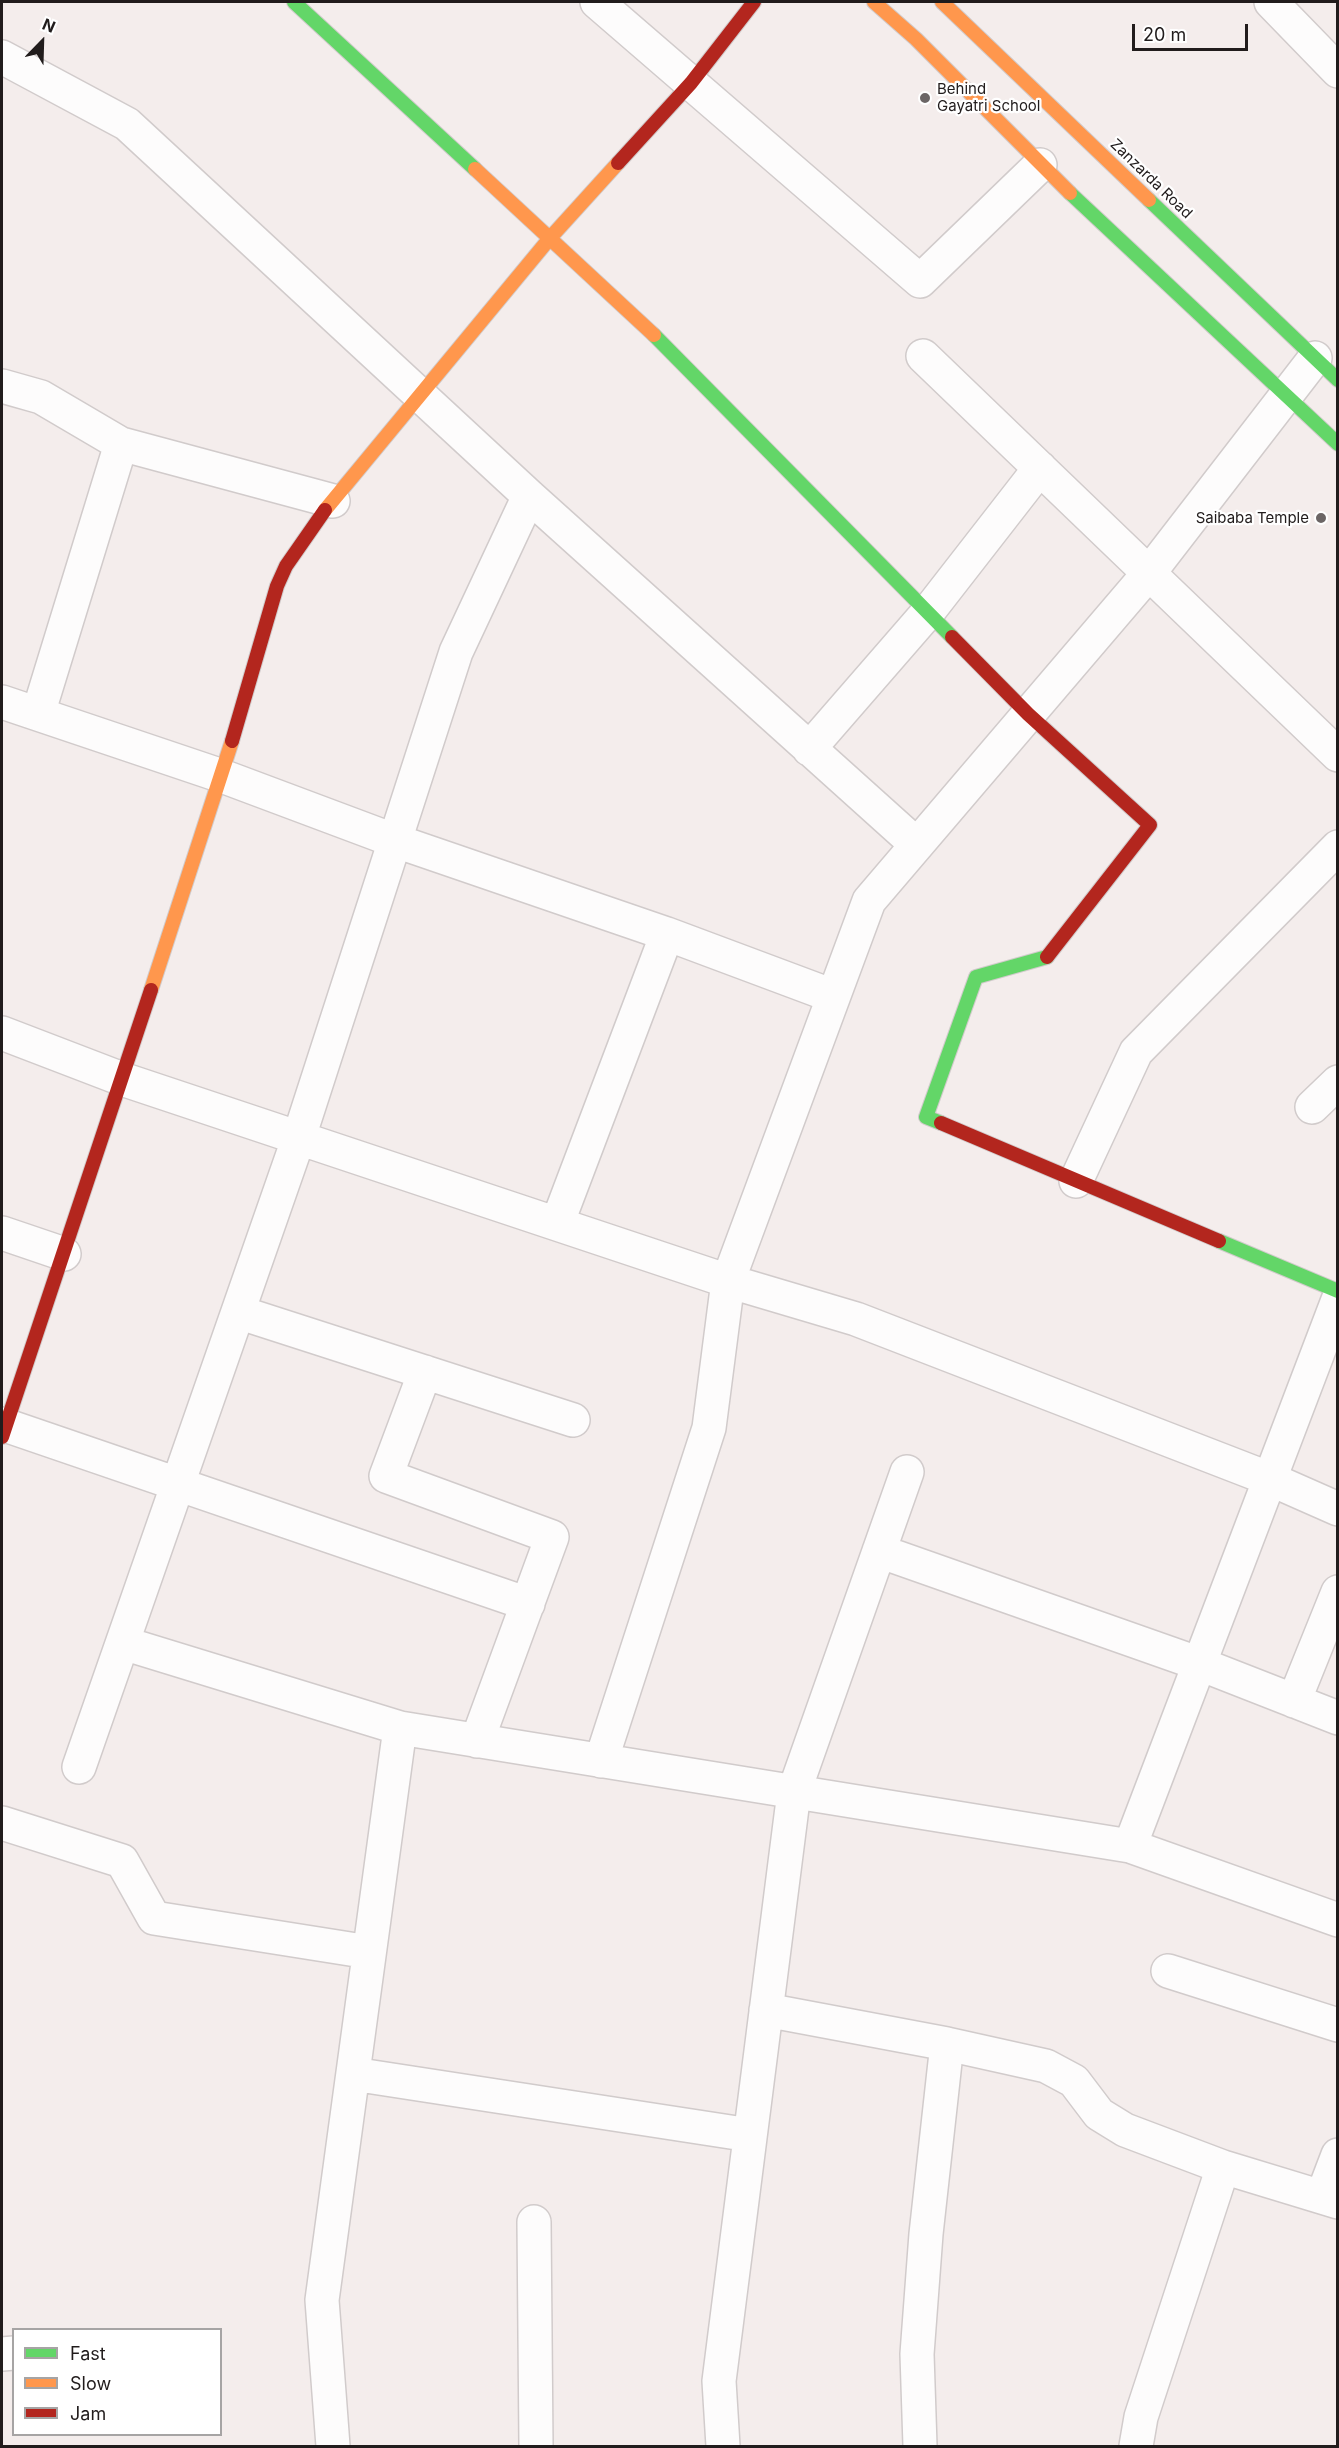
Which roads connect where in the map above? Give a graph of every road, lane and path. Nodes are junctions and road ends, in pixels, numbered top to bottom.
1 (294, 2) edge
2 (597, 2) edge
3 (754, 2) edge
4 (874, 2) edge
5 (1271, 2) edge
6 (947, 3) edge
7 (2, 57) edge
8 (1338, 71) edge
9 (691, 83) junction
10 (1040, 165) junction
11 (550, 238) junction
12 (923, 356) dead end
13 (1326, 369) edge
14 (2, 386) edge
15 (1287, 394) junction
16 (422, 397) junction
17 (120, 444) junction
18 (1338, 444) edge
19 (1040, 468) junction
20 (529, 496) junction
21 (333, 501) junction
22 (1149, 573) junction
23 (928, 612) junction
24 (2, 702) edge
25 (38, 714) junction
26 (1028, 714) junction
27 (809, 748) junction
28 (1338, 755) edge
29 (222, 776) junction
30 (393, 840) junction
31 (917, 845) junction
32 (1338, 847) edge
33 (667, 934) junction
34 (833, 996) junction
35 (2, 1033) edge
36 (122, 1079) junction
37 (1338, 1082) edge
38 (1312, 1107) dead end
39 (299, 1137) junction
40 (1076, 1181) junction
41 (557, 1224) junction
42 (2, 1233) edge
43 (64, 1254) junction
44 (728, 1281) junction
45 (1338, 1292) edge
46 (1338, 1300) edge
47 (238, 1312) junction
48 (425, 1372) junction
49 (573, 1420) dead end
50 (3, 1429) edge
51 (907, 1472) dead end
52 (1269, 1479) junction
53 (178, 1486) junction
54 (1338, 1509) edge
55 (879, 1551) junction
56 (1338, 1592) edge
57 (528, 1604) junction
58 (123, 1643) junction
59 (1200, 1664) junction
60 (1294, 1701) junction
61 (1338, 1718) edge
62 (400, 1728) junction
63 (477, 1741) junction
64 (602, 1761) junction
65 (79, 1767) dead end
66 (794, 1792) junction
67 (2, 1823) edge
68 (1130, 1846) junction
69 (1338, 1920) edge
70 (369, 1952) junction
71 (1168, 1971) dead end
72 (766, 2010) junction
73 (1338, 2025) edge
74 (947, 2044) junction
75 (353, 2074) junction
76 (750, 2135) junction
77 (1338, 2155) edge
78 (1224, 2167) junction
79 (1330, 2200) edge
80 (534, 2222) dead end
81 (333, 2446) edge
82 (536, 2446) edge
83 (723, 2446) edge
84 (920, 2446) edge
85 (1136, 2446) edge

1 - 11 street
2 - 9 street
3 - 9 street
4 - 10 street
5 - 8 street
6 - 13 street, Zanzarda Road
7 - 16 street
9 - 10 street
9 - 11 street
10 - 15 street
11 - 16 street
11 - 23 street
12 - 19 street
13 - 15 street
14 - 17 street
15 - 18 street
15 - 22 street
16 - 20 street
16 - 21 street
17 - 21 street
17 - 25 street
19 - 22 street
19 - 23 street
20 - 27 street
20 - 30 street
21 - 29 street
22 - 26 street
22 - 28 street
23 - 26 street
23 - 27 street
24 - 25 street
25 - 29 street
26 - 31 street
26 - 40 street
27 - 31 street
29 - 30 street
29 - 36 street
30 - 33 street
30 - 39 street
31 - 34 street
32 - 40 street
33 - 34 street
33 - 41 street
34 - 44 street
35 - 36 street
36 - 39 street
36 - 43 street
37 - 38 street
39 - 41 street
39 - 47 street
40 - 45 street
41 - 44 street
42 - 43 street
43 - 50 street
44 - 52 street
44 - 64 street
46 - 52 street
47 - 48 street
47 - 53 street
48 - 49 street
48 - 57 street
50 - 53 street
51 - 55 street
52 - 54 street
52 - 59 street
53 - 57 street
53 - 58 street
55 - 59 street
55 - 66 street
56 - 60 street
57 - 63 street
58 - 62 street
58 - 65 street
59 - 60 street
59 - 68 street
60 - 61 street
62 - 63 street
62 - 70 street
63 - 64 street
64 - 66 street
66 - 68 street
66 - 72 street
67 - 70 street
68 - 69 street
70 - 75 street
71 - 73 street
72 - 74 street
72 - 76 street
74 - 78 street
74 - 84 street
75 - 76 street
75 - 81 street
76 - 83 street
77 - 79 street
78 - 79 street
78 - 85 street
80 - 82 street

